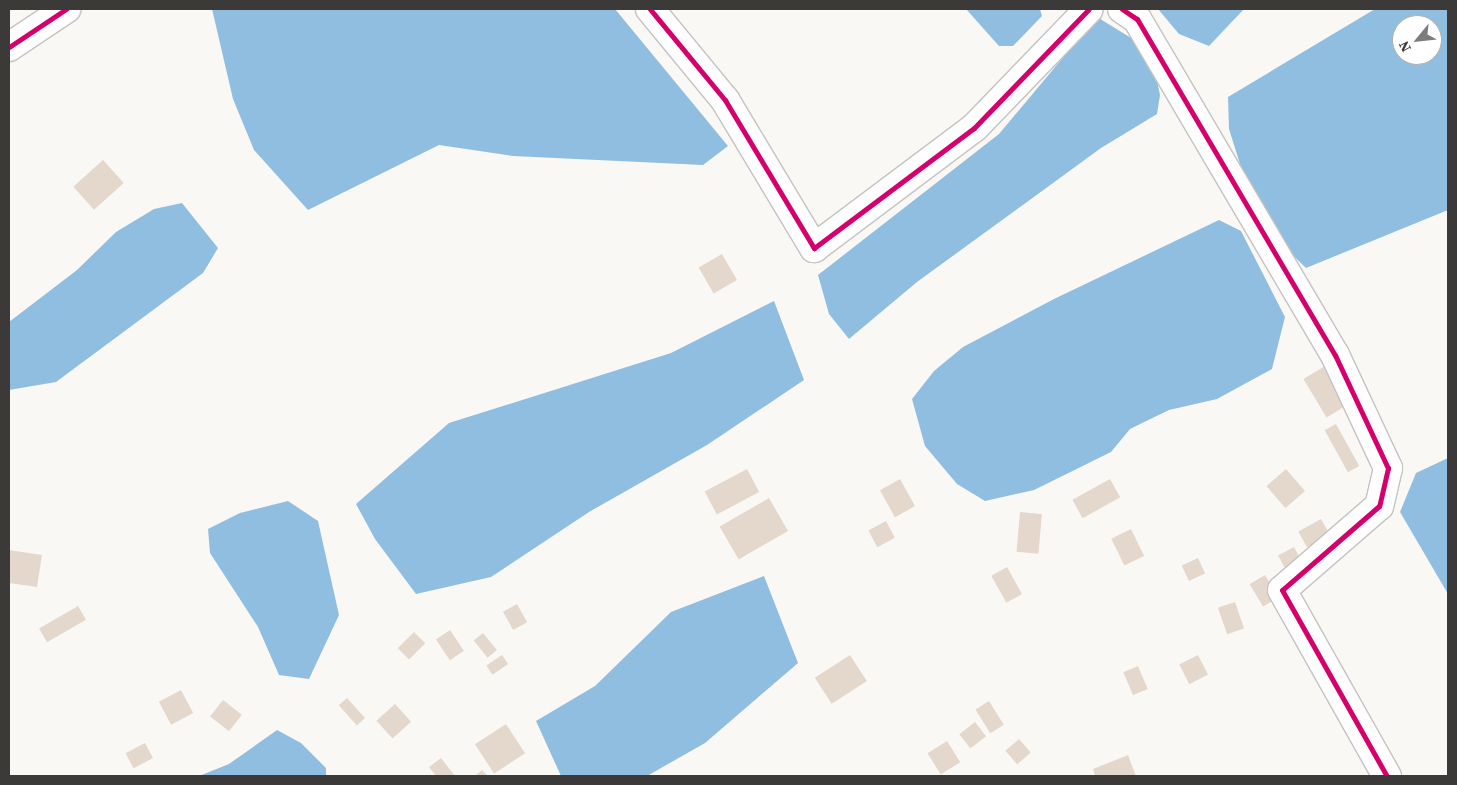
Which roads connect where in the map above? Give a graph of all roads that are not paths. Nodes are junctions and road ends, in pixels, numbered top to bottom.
1 (66, 9) edge
2 (650, 9) edge
3 (1089, 9) edge
4 (1122, 9) edge
5 (9, 47) edge
6 (1387, 776) edge

1 - 5 street
2 - 3 street
4 - 6 street

